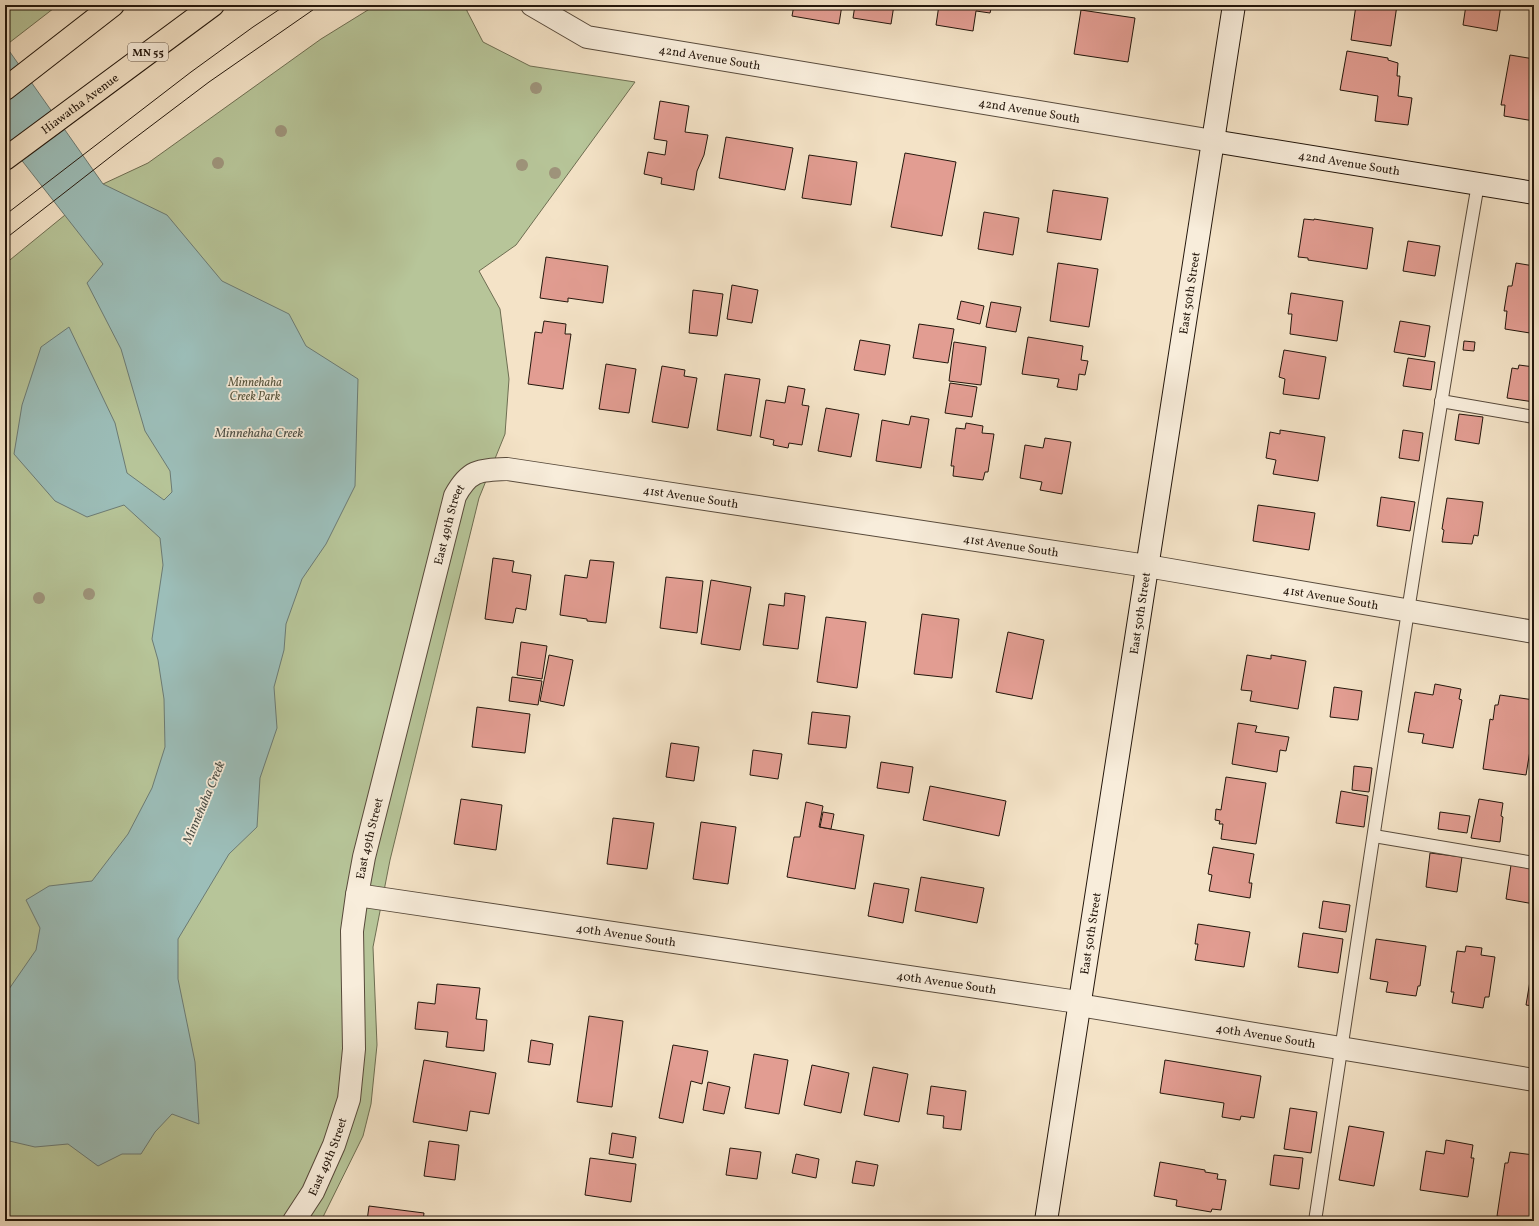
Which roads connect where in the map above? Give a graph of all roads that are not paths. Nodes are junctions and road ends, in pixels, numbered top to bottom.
1 (113, 5) edge
2 (213, 5) edge
3 (532, 5) edge
4 (1234, 5) edge
5 (5, 89) edge
6 (1213, 142) junction
7 (5, 159) edge
8 (1478, 184) junction
9 (1534, 193) edge
10 (1441, 401) junction
11 (1534, 417) edge
12 (487, 470) joint
13 (1148, 566) junction
14 (1408, 609) junction
15 (1534, 632) edge
16 (1374, 836) junction
17 (1534, 863) edge
18 (356, 895) junction
19 (1079, 1005) junction
20 (1342, 1048) junction
21 (1534, 1080) edge
22 (294, 1221) edge
23 (1046, 1221) edge
24 (1315, 1221) edge

1 - 5 highway
2 - 7 highway, Hiawatha Avenue / MN 55
3 - 6 street, 42nd Avenue South
4 - 6 street, East 50th Street
6 - 8 street, 42nd Avenue South
6 - 13 street, East 50th Street
8 - 9 street, 42nd Avenue South
8 - 10 lane
10 - 11 lane
10 - 14 lane
12 - 13 street, 41st Avenue South
12 - 18 street, East 49th Street
13 - 14 street, 41st Avenue South
13 - 19 street, East 50th Street
14 - 15 street, 41st Avenue South
14 - 16 lane
16 - 17 lane
16 - 20 lane
18 - 19 street, 40th Avenue South
18 - 22 street, East 49th Street
19 - 20 street, 40th Avenue South
19 - 23 street, East 50th Street
20 - 21 street, 40th Avenue South
20 - 24 lane

